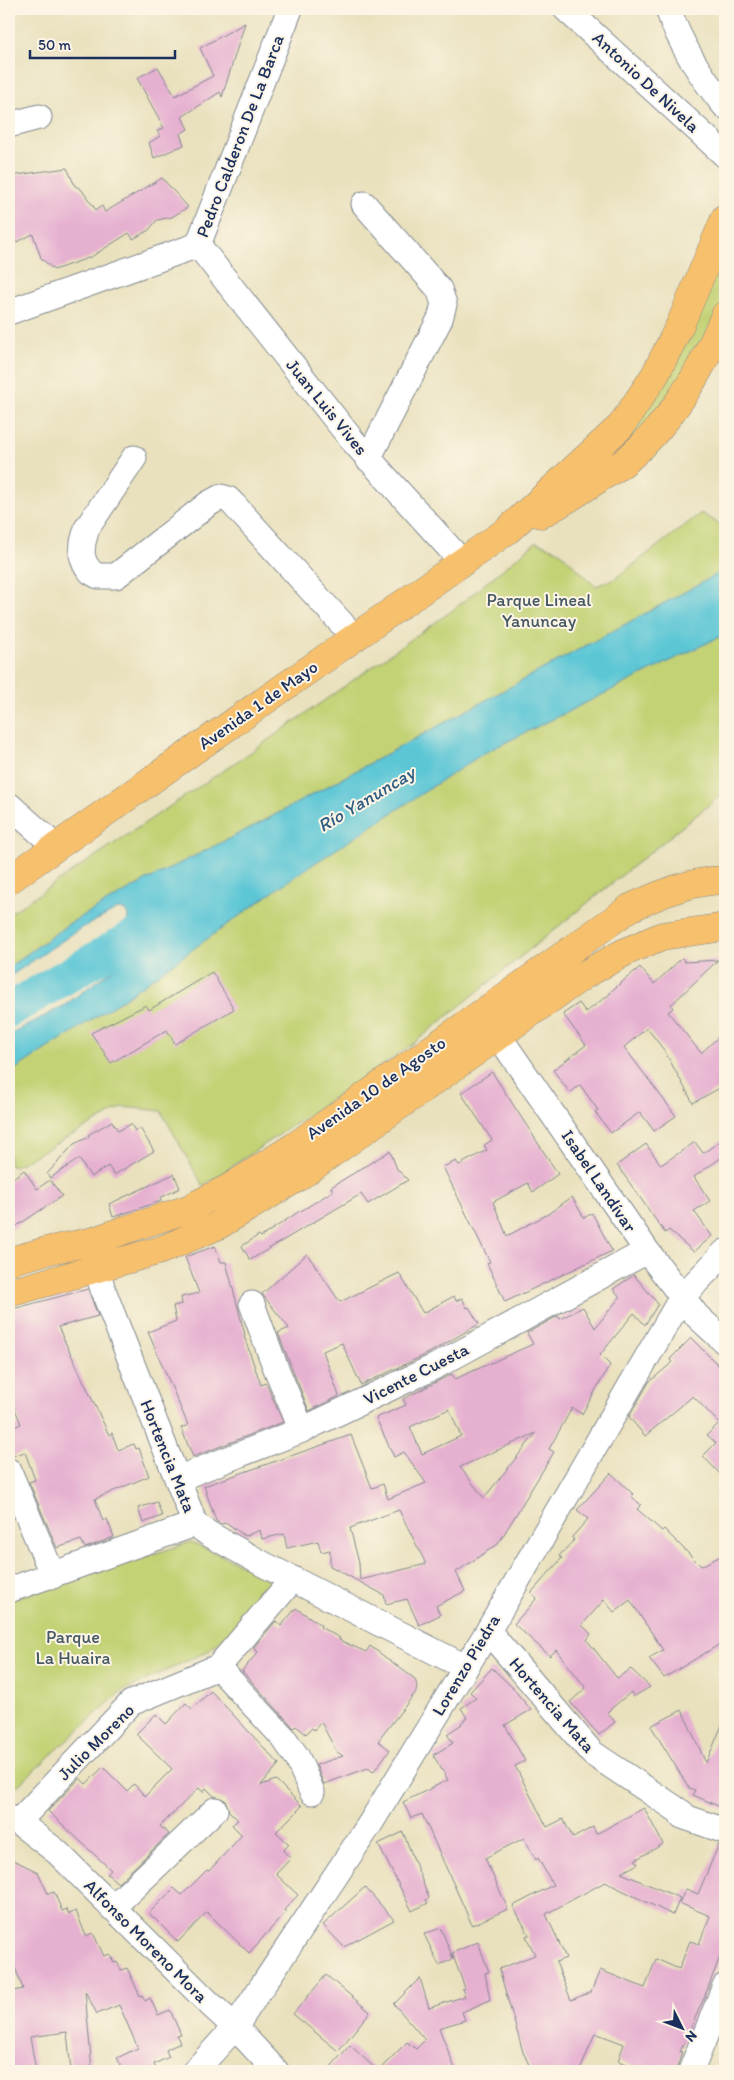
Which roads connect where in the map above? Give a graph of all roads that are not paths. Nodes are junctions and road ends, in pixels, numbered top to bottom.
1 (290, 9) edge
2 (566, 9) edge
3 (668, 9) edge
4 (724, 104) edge
5 (39, 117) dead end
6 (9, 125) edge
7 (725, 155) edge
8 (364, 204) dead end
9 (725, 218) edge
10 (198, 245) junction
11 (9, 312) edge
12 (725, 316) edge
13 (134, 458) dead end
14 (368, 458) junction
15 (508, 530) junction
16 (463, 562) junction
17 (354, 638) junction
18 (9, 805) edge
19 (56, 846) junction
20 (9, 880) edge
21 (725, 880) edge
22 (725, 927) edge
23 (482, 1012) junction
24 (499, 1035) junction
25 (94, 1240) junction
26 (647, 1251) junction
27 (725, 1252) edge
28 (9, 1261) edge
29 (97, 1269) junction
30 (9, 1293) edge
31 (682, 1298) junction
32 (252, 1304) dead end
33 (725, 1342) edge
34 (302, 1430) junction
35 (9, 1471) edge
36 (177, 1479) junction
37 (195, 1524) junction
38 (53, 1576) junction
39 (293, 1579) junction
40 (9, 1590) edge
41 (488, 1631) junction
42 (218, 1667) junction
43 (465, 1667) junction
44 (312, 1792) dead end
45 (215, 1810) dead end
46 (13, 1820) edge
47 (725, 1830) edge
48 (112, 1908) junction
49 (725, 1986) edge
50 (235, 2028) junction
51 (196, 2071) edge
52 (276, 2071) edge
53 (691, 2071) edge

1 - 10 street, Pedro Calderon De La Barca
2 - 7 street, Antonio De Nivela
3 - 4 street
5 - 6 street
8 - 14 street
9 - 15 main road, Avenida 1 de Mayo
10 - 11 street, Pedro Calderon De La Barca
10 - 14 street, Juan Luis Vives
12 - 15 main road, Avenida 1 de Mayo
13 - 17 street
14 - 16 street, Juan Luis Vives
15 - 16 main road, Avenida 1 de Mayo
16 - 17 main road, Avenida 1 de Mayo
17 - 19 main road, Avenida 1 de Mayo
18 - 19 street
19 - 20 main road, Avenida 1 de Mayo
21 - 23 main road, Avenida 10 de Agosto
22 - 24 main road, Avenida 10 de Agosto
23 - 24 street, Isabel Landívar
23 - 25 main road, Avenida 10 de Agosto
24 - 26 street, Isabel Landívar
24 - 29 main road, Avenida 10 de Agosto
25 - 28 main road, Avenida 10 de Agosto
25 - 29 street, Hortencia Mata
26 - 31 street, Isabel Landívar
26 - 34 street, Vicente Cuesta
27 - 31 street, Lorenzo Piedra
29 - 30 main road, Avenida 10 de Agosto
29 - 36 street, Hortencia Mata
31 - 33 street, Isabel Landívar
31 - 41 street, Lorenzo Piedra
32 - 34 street
34 - 36 street, Vicente Cuesta
35 - 38 street
36 - 37 street, Hortencia Mata
37 - 38 street
37 - 39 street, Hortencia Mata
38 - 40 street
39 - 42 street, Julio Moreno
39 - 43 street, Hortencia Mata
41 - 43 street, Lorenzo Piedra
41 - 47 street, Hortencia Mata
42 - 44 street
42 - 46 street, Julio Moreno
43 - 50 street, Lorenzo Piedra
45 - 48 street
46 - 48 street, Alfonso Moreno Mora
48 - 50 street, Alfonso Moreno Mora
49 - 53 street
50 - 51 street, Lorenzo Piedra
50 - 52 street, Alfonso Moreno Mora

